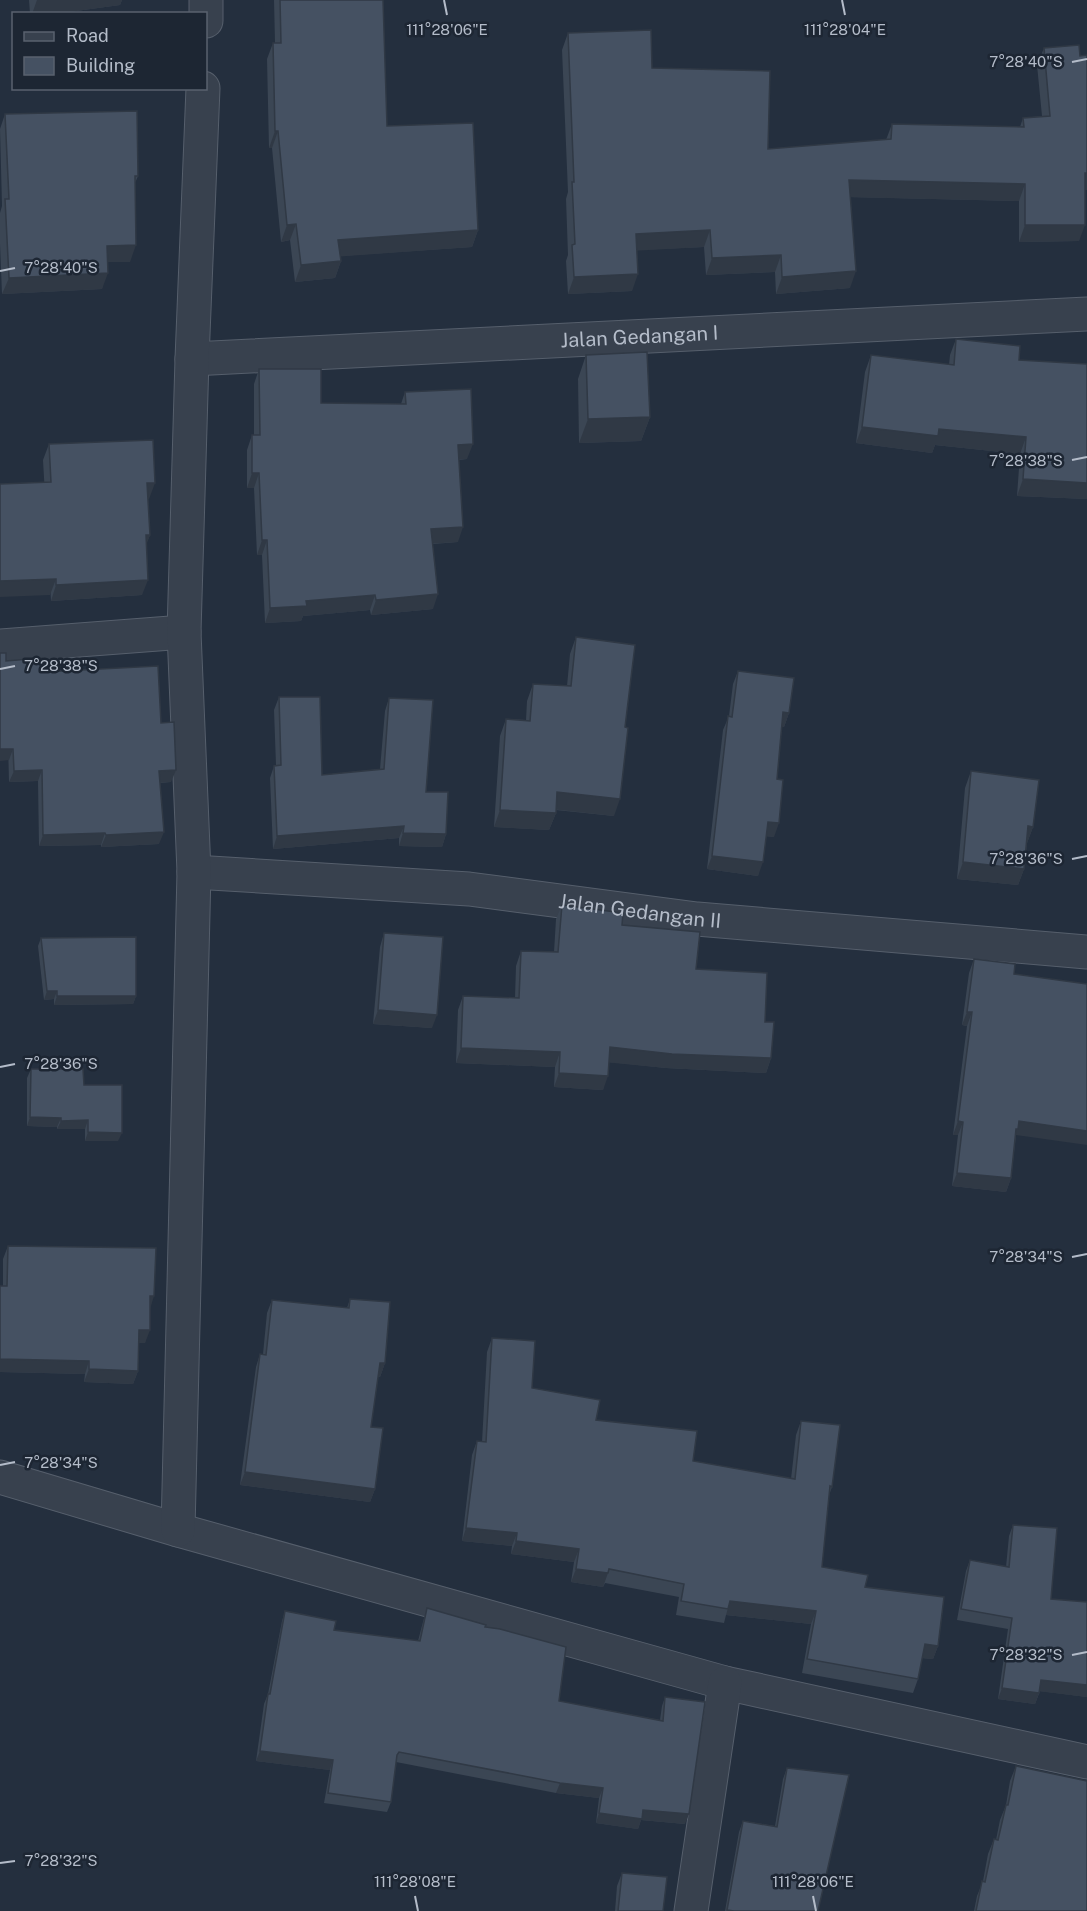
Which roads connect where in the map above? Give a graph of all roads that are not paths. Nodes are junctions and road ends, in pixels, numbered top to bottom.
1 (203, 90) edge
2 (1087, 314) edge
3 (192, 358) junction
4 (184, 632) junction
5 (0, 646) edge
6 (194, 872) junction
7 (1087, 952) edge
8 (0, 1477) edge
9 (178, 1530) junction
10 (725, 1683) junction
11 (1087, 1762) edge
12 (691, 1911) edge

1 - 3 street
2 - 3 street, Jalan Gedangan I
3 - 4 street
4 - 5 street
4 - 6 street
6 - 7 street, Jalan Gedangan II
6 - 9 street
8 - 9 street
9 - 10 street
10 - 11 street
10 - 12 street

